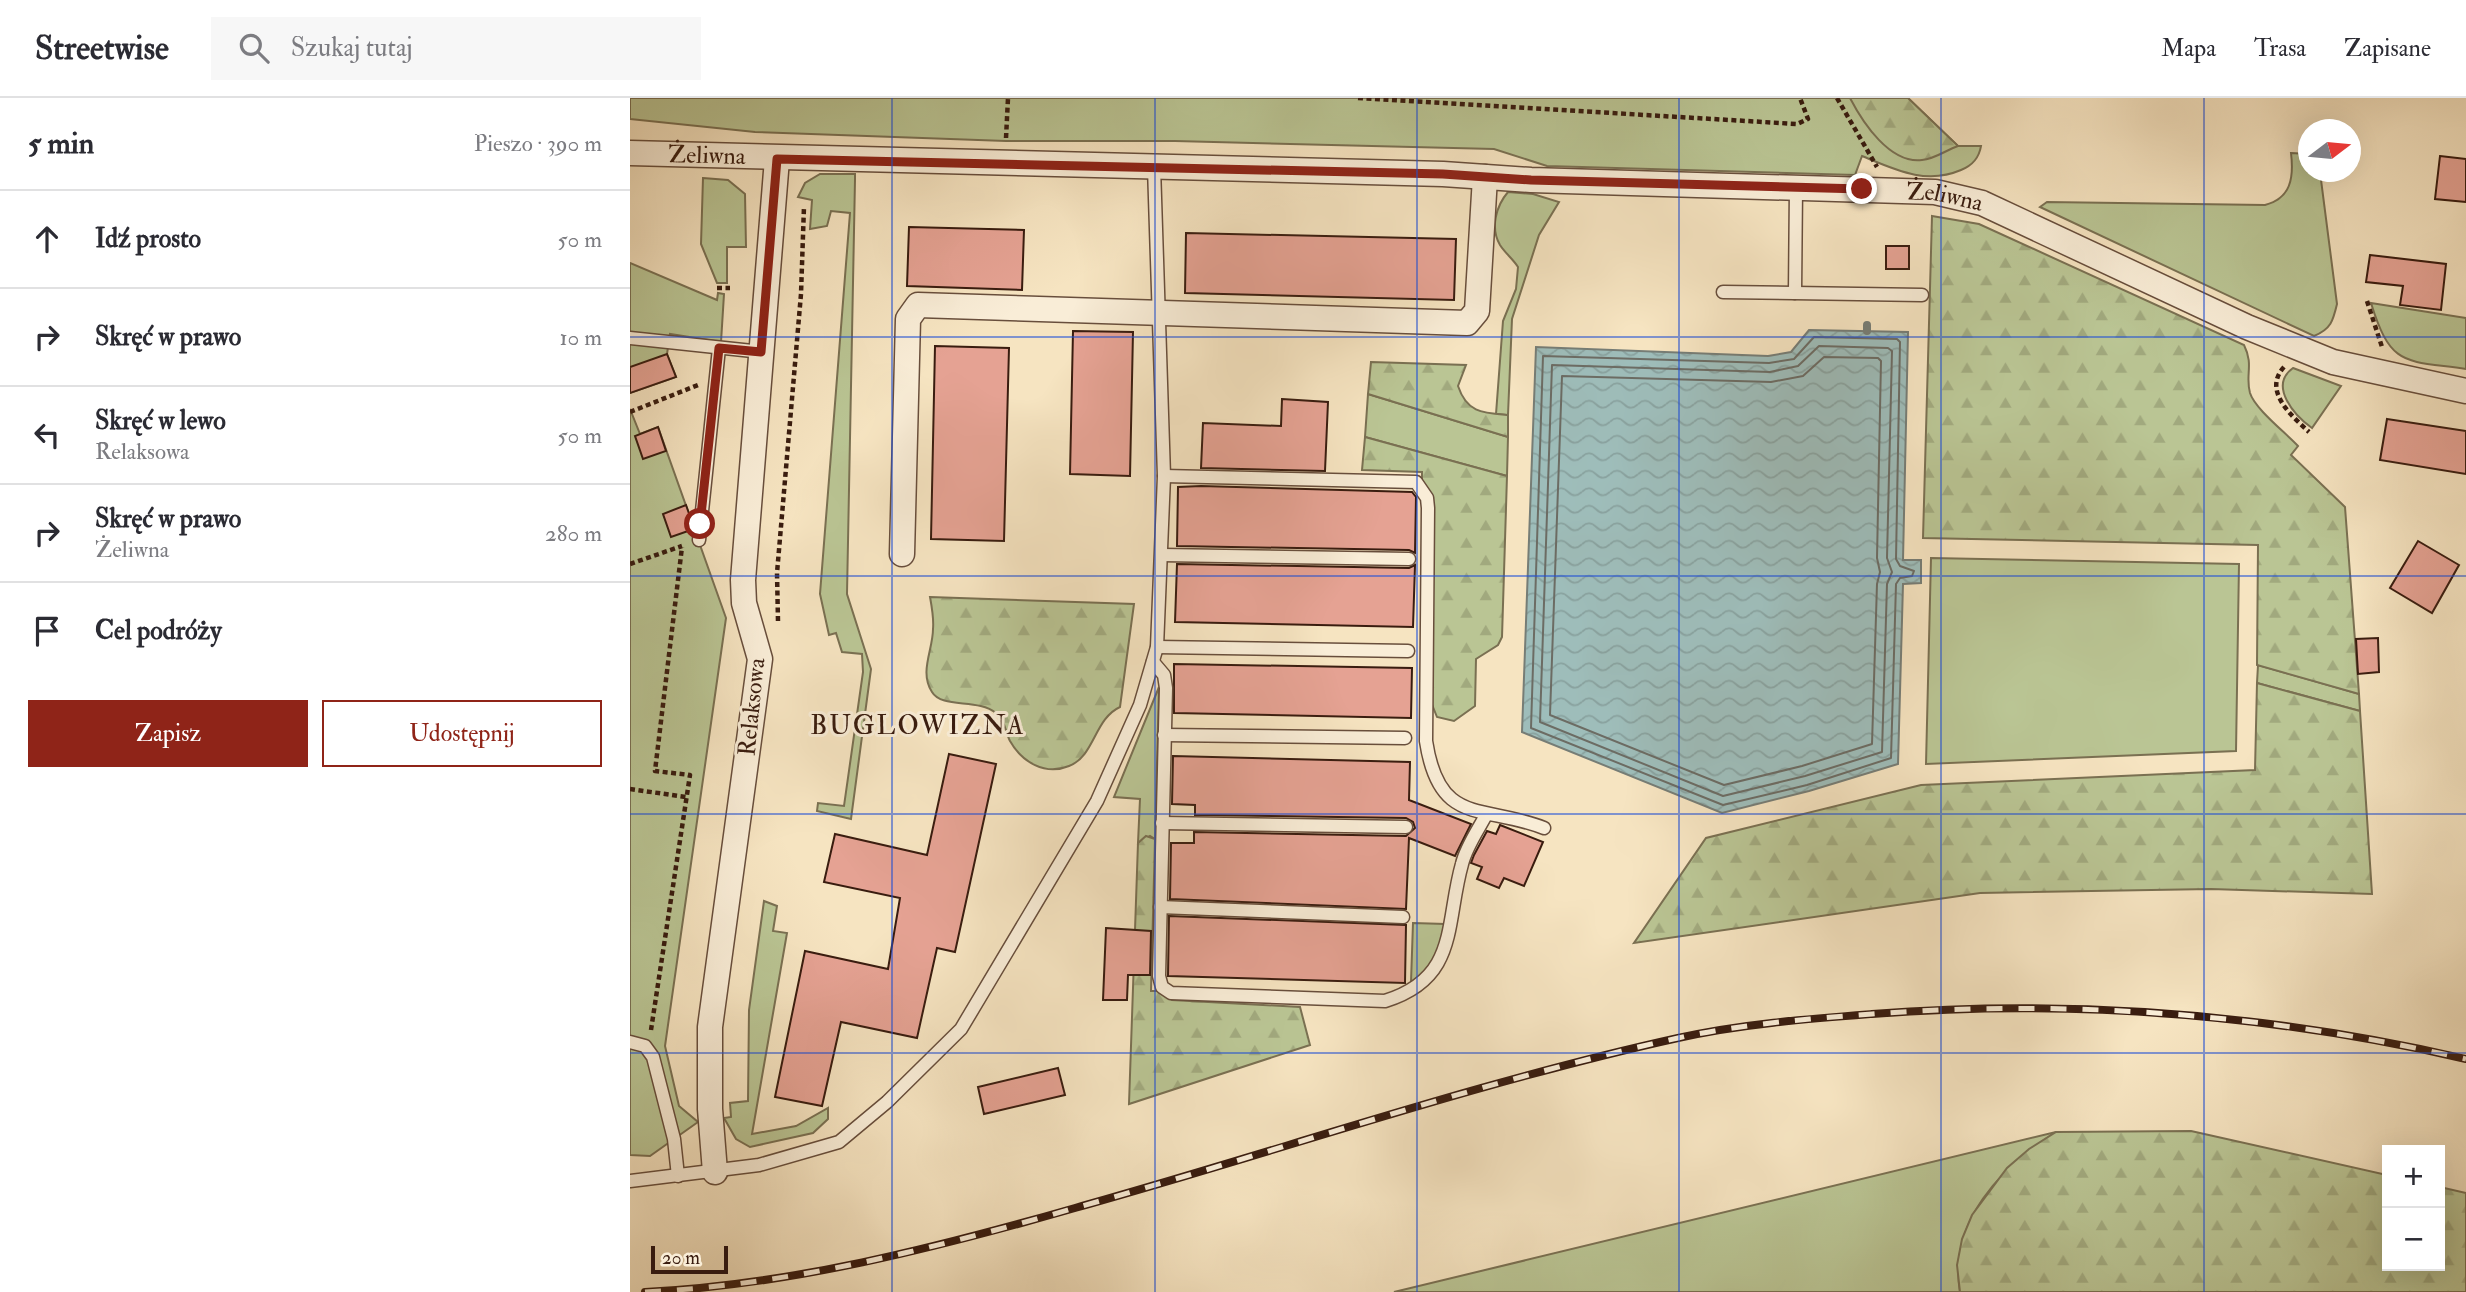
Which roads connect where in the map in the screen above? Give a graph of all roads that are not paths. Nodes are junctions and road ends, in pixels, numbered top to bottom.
1 (630, 153) edge
2 (777, 159) junction
3 (1154, 167) junction
4 (1485, 177) junction
5 (1796, 187) junction
6 (1723, 292) dead end
7 (1795, 293) junction
8 (1922, 295) dead end
9 (1159, 313) junction
10 (630, 338) edge
11 (719, 348) junction
12 (761, 352) junction
13 (2466, 391) edge
14 (1164, 476) junction
15 (699, 540) road end
16 (902, 555) dead end
17 (1163, 555) junction
18 (1409, 559) dead end
19 (1157, 647) junction
20 (1409, 651) dead end
21 (1153, 662) junction
22 (1164, 735) junction
23 (1405, 738) dead end
24 (1486, 815) junction
25 (1162, 823) junction
26 (1406, 827) dead end
27 (1544, 828) dead end
28 (1160, 907) junction
29 (1403, 917) dead end
30 (630, 1042) edge
31 (715, 1172) junction
32 (678, 1176) junction
33 (630, 1181) edge

1 - 2 street, Żeliwna
2 - 3 street, Żeliwna
2 - 12 street, Relaksowa
3 - 4 street, Żeliwna
3 - 9 lane
4 - 5 street, Żeliwna
4 - 9 street
5 - 7 lane
5 - 13 street, Żeliwna
6 - 7 lane
7 - 8 lane
9 - 14 lane
9 - 16 street
10 - 11 lane
11 - 12 lane
11 - 15 lane
12 - 31 street, Relaksowa
14 - 17 lane
14 - 24 lane
17 - 18 lane
17 - 19 lane
19 - 20 lane
19 - 21 lane
21 - 22 lane
21 - 31 lane
22 - 23 lane
22 - 25 lane
24 - 27 lane
24 - 28 lane
25 - 26 lane
25 - 28 lane
28 - 29 lane
30 - 32 lane
31 - 32 lane
32 - 33 lane

